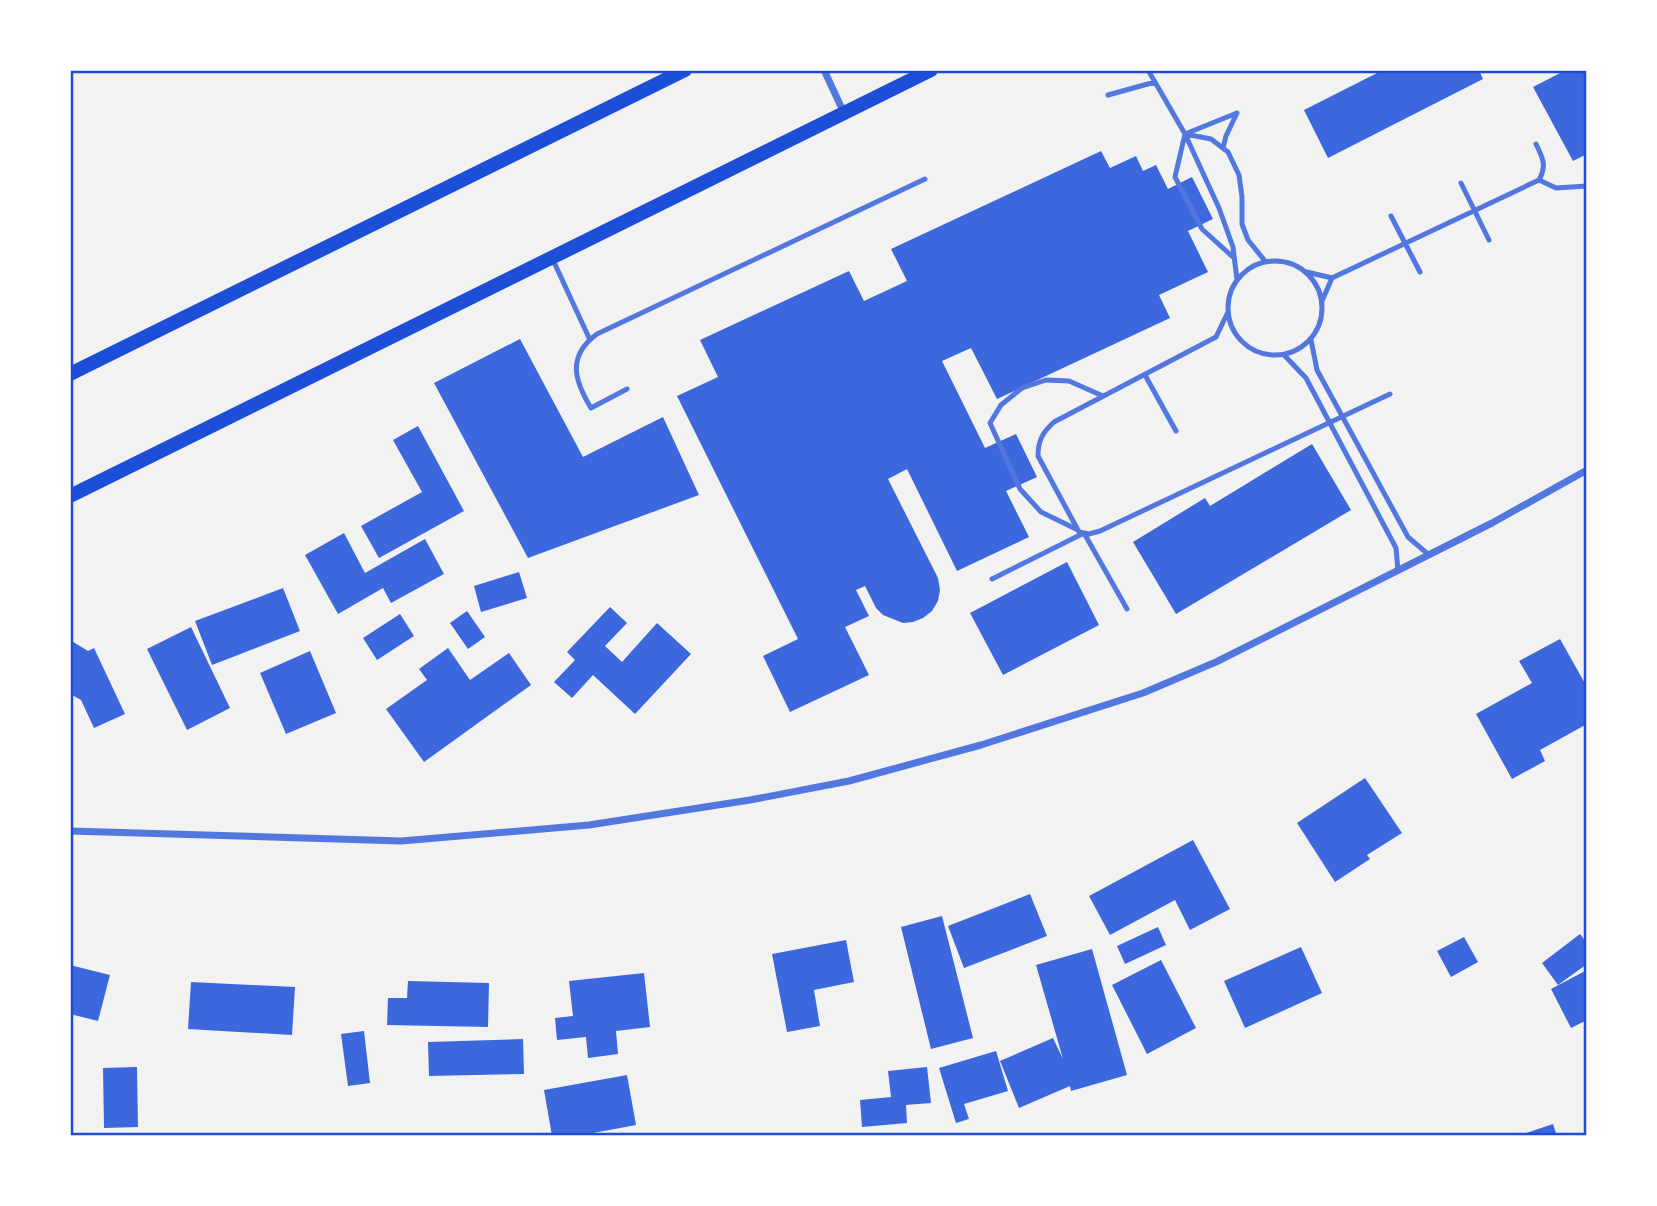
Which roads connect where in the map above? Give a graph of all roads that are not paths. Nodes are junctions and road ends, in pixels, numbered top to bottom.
1 (685, 70) edge
2 (824, 70) edge
3 (931, 70) edge
4 (1148, 70) edge
5 (1155, 82) junction
6 (1108, 95) dead end
7 (844, 113) junction
8 (1185, 134) junction
9 (1536, 144) dead end
10 (1223, 148) junction
11 (925, 179) dead end
12 (1539, 180) junction
13 (1461, 183) dead end
14 (1587, 186) edge
15 (1475, 211) junction
16 (1391, 216) dead end
17 (1489, 240) dead end
18 (1405, 243) junction
19 (1234, 257) junction
20 (552, 258) junction
21 (1265, 261) junction
22 (1303, 271) junction
23 (1420, 272) dead end
24 (1332, 278) junction
25 (1237, 280) junction
26 (1321, 301) junction
27 (1228, 312) junction
28 (590, 340) junction
29 (1311, 340) junction
30 (1284, 355) junction
31 (70, 374) edge
32 (1145, 374) junction
33 (626, 390) dead end
34 (1390, 394) dead end
35 (1103, 396) junction
36 (1342, 416) junction
37 (1329, 422) junction
38 (1176, 431) dead end
39 (1587, 470) edge
40 (70, 496) edge
41 (1076, 529) junction
42 (1084, 533) junction
43 (1429, 555) junction
44 (1398, 570) junction
45 (992, 579) dead end
46 (1127, 609) dead end
47 (70, 831) edge

1 - 31 main road
2 - 7 street
3 - 7 main road
4 - 5 lane
5 - 6 lane
5 - 8 lane
7 - 20 main road
8 - 10 lane
8 - 10 lane
8 - 19 lane
8 - 19 lane
9 - 12 lane
10 - 21 lane
11 - 28 lane
12 - 14 lane
12 - 15 lane
13 - 15 lane
15 - 17 lane
15 - 18 lane
16 - 18 lane
18 - 23 lane
18 - 24 lane
19 - 25 lane
20 - 28 lane
20 - 40 main road
21 - 22 lane
21 - 25 lane
22 - 24 lane
22 - 26 lane
24 - 26 lane
25 - 27 lane
26 - 29 lane
27 - 30 lane
27 - 32 lane
28 - 33 lane
29 - 30 lane
29 - 36 lane
30 - 37 lane
32 - 35 lane
32 - 38 lane
34 - 36 lane
35 - 41 lane
35 - 41 lane
36 - 37 lane
36 - 43 lane
37 - 42 lane
37 - 44 lane
39 - 43 street
41 - 42 lane
42 - 45 lane
42 - 46 lane
43 - 44 street
44 - 47 street

